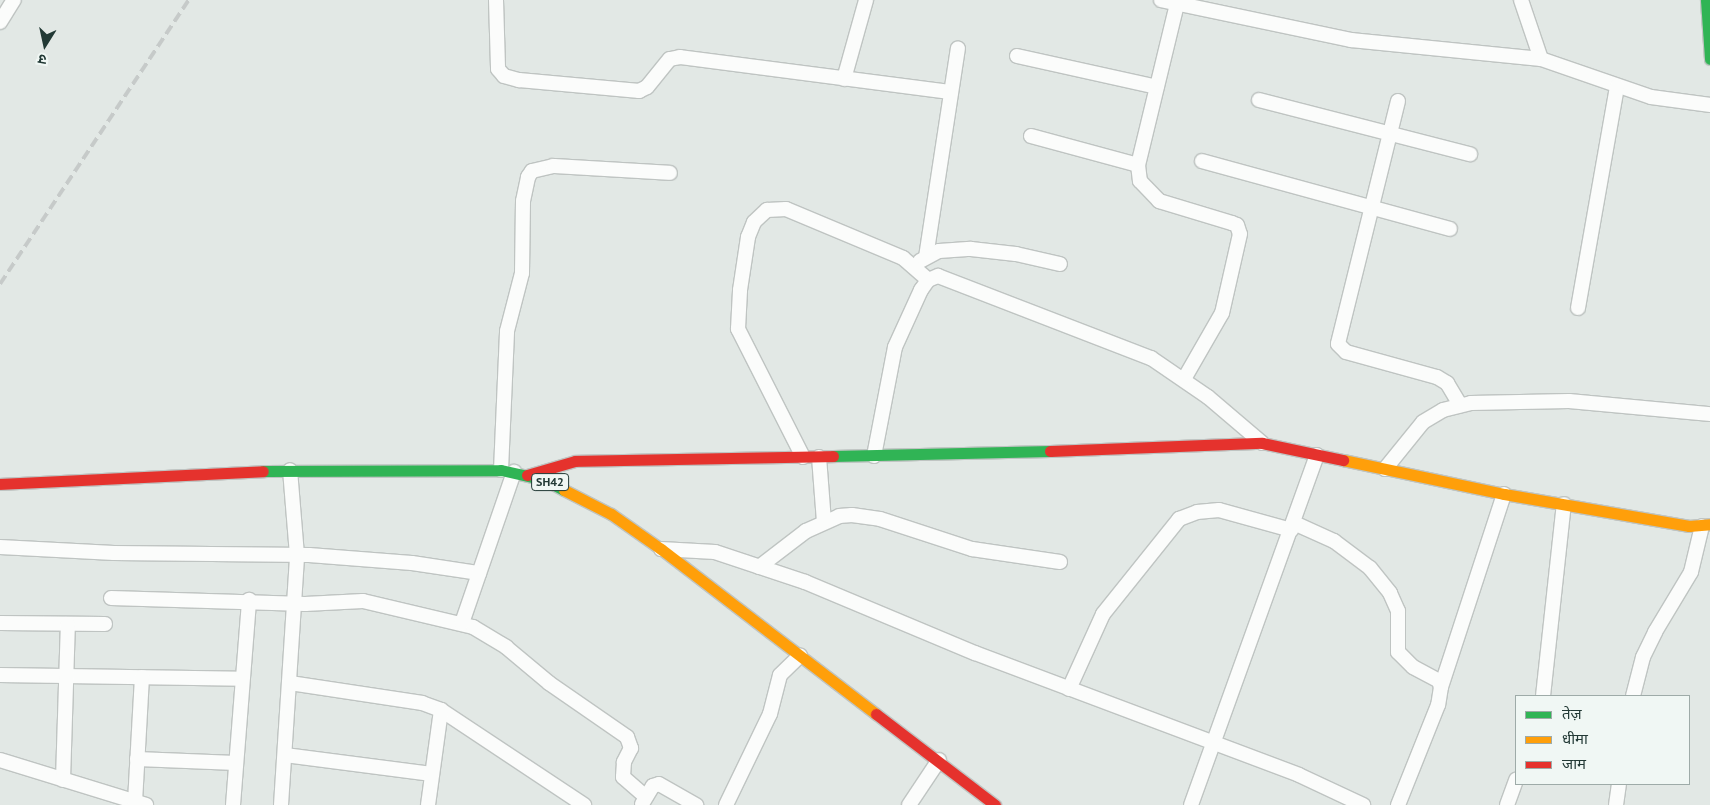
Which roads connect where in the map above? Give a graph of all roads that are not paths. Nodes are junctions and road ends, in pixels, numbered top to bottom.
1 (14, 0) edge
2 (496, 0) edge
3 (866, 0) edge
4 (1161, 0) edge
5 (1521, 0) edge
6 (1706, 0) edge
7 (1177, 4) junction
8 (0, 22) edge
9 (958, 48) dead end
10 (1017, 56) dead end
11 (1540, 59) junction
12 (1710, 59) edge
13 (844, 79) junction
14 (1617, 86) junction
15 (1157, 87) junction
16 (951, 92) junction
17 (1259, 100) dead end
18 (1398, 102) dead end
19 (1710, 105) edge
20 (1390, 133) junction
21 (1031, 136) dead end
22 (1470, 154) dead end
23 (1202, 161) dead end
24 (1138, 165) junction
25 (670, 172) dead end
26 (1371, 209) junction
27 (1450, 229) dead end
28 (926, 257) junction
29 (1060, 264) dead end
30 (914, 266) junction
31 (928, 280) junction
32 (1578, 308) dead end
33 (1184, 379) junction
34 (1460, 405) junction
35 (1710, 414) edge
36 (1262, 443) junction
37 (1317, 455) junction
38 (874, 456) junction
39 (803, 457) junction
40 (819, 457) junction
41 (1385, 469) junction
42 (290, 470) junction
43 (514, 472) junction
44 (0, 484) edge
45 (1504, 494) junction
46 (1564, 504) junction
47 (824, 522) junction
48 (1706, 525) edge
49 (1292, 527) junction
50 (0, 546) edge
51 (661, 549) junction
52 (297, 555) junction
53 (1060, 562) dead end
54 (759, 567) junction
55 (479, 573) junction
56 (111, 598) dead end
57 (250, 600) junction
58 (295, 603) junction
59 (0, 623) edge
60 (462, 623) junction
61 (68, 624) junction
62 (105, 624) dead end
63 (800, 656) junction
64 (0, 674) edge
65 (66, 676) junction
66 (142, 677) junction
67 (242, 679) junction
68 (290, 683) junction
69 (1441, 687) junction
70 (1069, 689) junction
71 (1543, 695) edge
72 (1633, 695) edge
73 (441, 710) junction
74 (1215, 744) junction
75 (285, 755) junction
76 (137, 759) junction
77 (0, 760) edge
78 (939, 760) junction
79 (236, 763) junction
80 (432, 774) junction
81 (63, 780) junction
82 (1515, 783) edge
83 (1619, 785) edge
84 (643, 801) edge
85 (140, 803) edge
86 (232, 805) edge
87 (281, 805) edge
88 (428, 805) edge
89 (584, 805) edge
90 (696, 805) edge
91 (726, 805) edge
92 (909, 805) edge
93 (995, 805) edge
94 (1191, 805) edge
95 (1363, 805) edge
96 (1398, 805) edge
97 (1507, 805) edge
98 (1616, 805) edge

1 - 8 street
2 - 13 street
3 - 13 street
4 - 7 street
5 - 11 street
6 - 12 street
7 - 11 street
7 - 15 street
9 - 16 street
10 - 15 street
11 - 14 street
13 - 16 street
14 - 19 street
14 - 32 street
15 - 24 street
16 - 28 street
17 - 20 street
18 - 20 street
20 - 22 street
20 - 26 street
21 - 24 street
23 - 26 street
24 - 33 street
25 - 43 street
26 - 27 street
26 - 34 street
28 - 29 street
28 - 30 street
30 - 31 street
30 - 39 street
31 - 33 street
31 - 38 street
33 - 36 street
34 - 35 street
34 - 41 street
36 - 37 street
36 - 38 street
37 - 41 street
37 - 49 street
38 - 40 street
39 - 40 street
39 - 43 street
40 - 47 street
41 - 45 street
42 - 43 street, SH42
42 - 44 street, SH42
42 - 52 street
43 - 51 street, SH42
43 - 55 street
45 - 46 street
45 - 69 street
46 - 48 street
46 - 71 street
47 - 53 street
47 - 54 street
48 - 72 street
49 - 69 street
49 - 70 street
49 - 74 street
50 - 52 street
51 - 54 street
51 - 63 street, SH42
52 - 55 street
52 - 58 street
54 - 70 street
55 - 60 street
56 - 57 street
57 - 58 street
57 - 67 street
58 - 60 street
58 - 68 street
59 - 61 street
60 - 84 street
61 - 62 street
61 - 65 street
63 - 78 street, SH42
63 - 91 street
64 - 65 street
65 - 66 street
65 - 81 street
66 - 67 street
66 - 76 street
67 - 79 street
68 - 73 street
68 - 75 street
69 - 96 street
70 - 74 street
73 - 80 street
73 - 89 street
74 - 94 street
74 - 95 street
75 - 80 street
75 - 87 street
76 - 79 street
76 - 85 street
77 - 81 street
78 - 92 street
78 - 93 street, SH42
79 - 86 street
80 - 88 street
81 - 85 street
82 - 97 street
83 - 98 street
84 - 90 street

